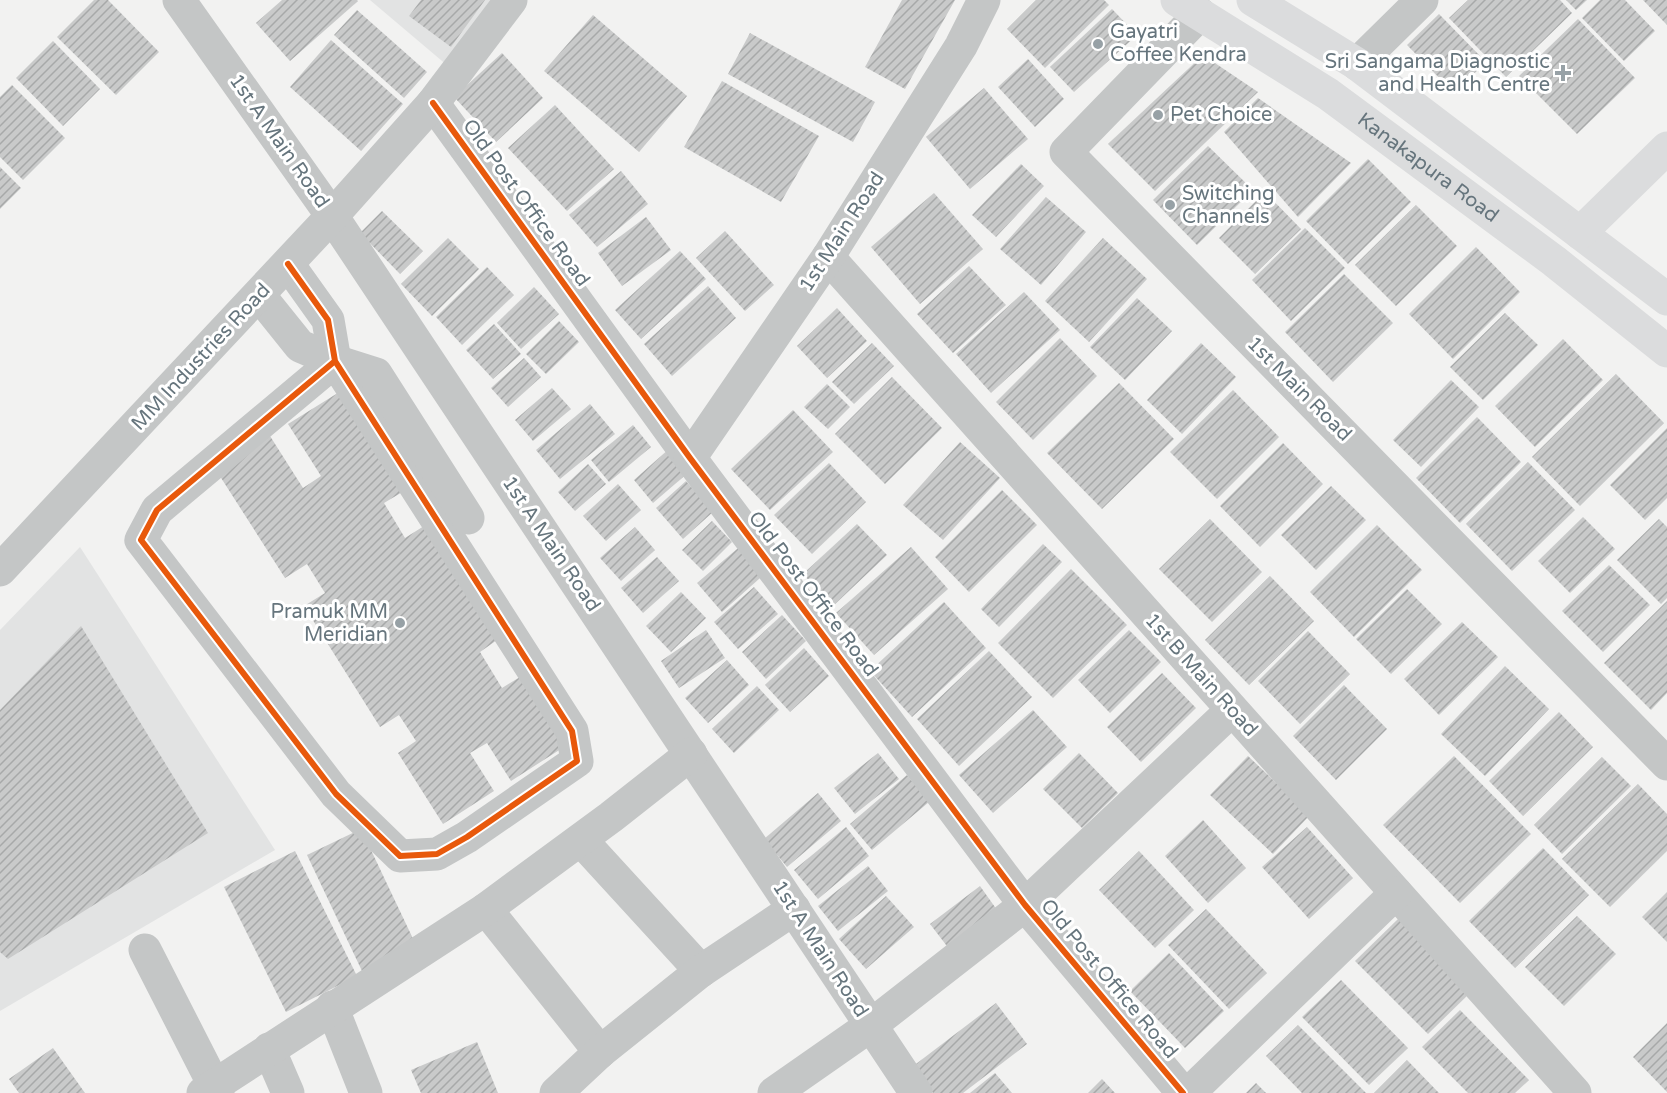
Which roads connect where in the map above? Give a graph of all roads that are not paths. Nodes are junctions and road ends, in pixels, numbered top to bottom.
1 (178, 0) edge
2 (511, 0) edge
3 (984, 0) edge
4 (1253, 0) edge
5 (1422, 0) edge
6 (1188, 7) edge
7 (1357, 64) junction
8 (433, 103) junction
9 (1667, 148) edge
10 (332, 216) junction
11 (1580, 233) junction
12 (828, 257) junction
13 (288, 264) junction
14 (259, 295) junction
15 (1667, 299) edge
16 (1667, 351) edge
17 (335, 361) junction
18 (690, 458) junction
19 (468, 518) dead end
20 (0, 570) edge
21 (1232, 710) junction
22 (692, 754) junction
23 (1667, 764) edge
24 (581, 840) junction
25 (1396, 893) junction
26 (1025, 905) junction
27 (486, 909) junction
28 (794, 909) junction
29 (146, 950) dead end
30 (701, 972) junction
31 (333, 1007) junction
32 (870, 1026) junction
33 (270, 1049) junction
34 (600, 1052) junction
35 (1557, 1087) edge
36 (788, 1089) edge
37 (212, 1090) edge
38 (288, 1093) edge
39 (366, 1093) edge
40 (556, 1093) edge
41 (916, 1093) edge
42 (1183, 1093) edge
43 (1189, 1093) edge

1 - 10 street, 1st A Main Road
2 - 8 street, MM Industries Road
3 - 12 street, 1st Main Road
4 - 7 main road, Kanakapura Road
5 - 7 street
6 - 16 main road, Kanakapura Road
6 - 23 street, 1st Main Road
7 - 11 main road, Kanakapura Road
8 - 10 street, MM Industries Road
8 - 18 street, Old Post Office Road
9 - 11 main road
10 - 13 street, MM Industries Road
10 - 22 street, 1st A Main Road
11 - 15 main road, Kanakapura Road
12 - 18 street, 1st Main Road
12 - 21 street, 1st B Main Road
13 - 14 street, MM Industries Road
13 - 17 street
14 - 17 street
14 - 20 street, MM Industries Road
17 - 17 street
17 - 19 street
18 - 26 street, Old Post Office Road
21 - 25 street, 1st B Main Road
21 - 26 street
22 - 24 street
22 - 28 street, 1st A Main Road
24 - 27 street
24 - 30 street
25 - 35 street, 1st B Main Road
25 - 43 street
26 - 32 street
26 - 42 street, Old Post Office Road
27 - 31 street
27 - 34 street
28 - 30 street
28 - 32 street, 1st A Main Road
29 - 37 street
30 - 34 street
31 - 33 street
31 - 39 street
32 - 36 street
32 - 41 street, 1st A Main Road
33 - 37 street
33 - 38 street
34 - 40 street

